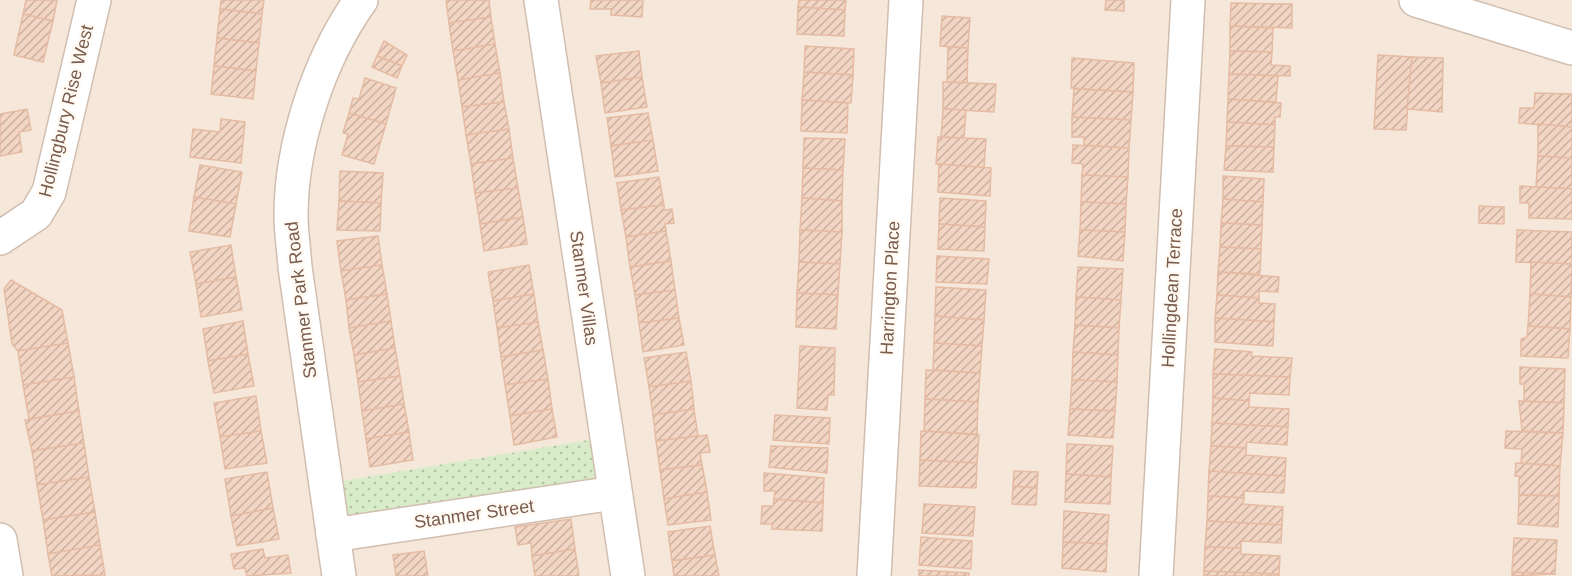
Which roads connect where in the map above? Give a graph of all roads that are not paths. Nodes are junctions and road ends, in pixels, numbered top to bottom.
1 (94, 0) edge
2 (361, 0) edge
3 (541, 0) edge
4 (906, 0) edge
5 (1188, 0) edge
6 (1416, 0) edge
7 (1572, 48) edge
8 (0, 238) edge
9 (615, 494) junction
10 (333, 535) junction
11 (0, 540) edge
12 (6, 576) edge
13 (339, 576) edge
14 (628, 576) edge
15 (874, 576) edge
16 (1156, 576) edge

1 - 8 street, Hollingbury Rise West
2 - 10 street, Stanmer Park Road
3 - 9 street, Stanmer Villas
4 - 15 street, Harrington Place
5 - 16 street, Hollingdean Terrace
6 - 7 street
9 - 10 street, Stanmer Street
9 - 14 street, Stanmer Villas
10 - 13 street, Stanmer Park Road
11 - 12 street

